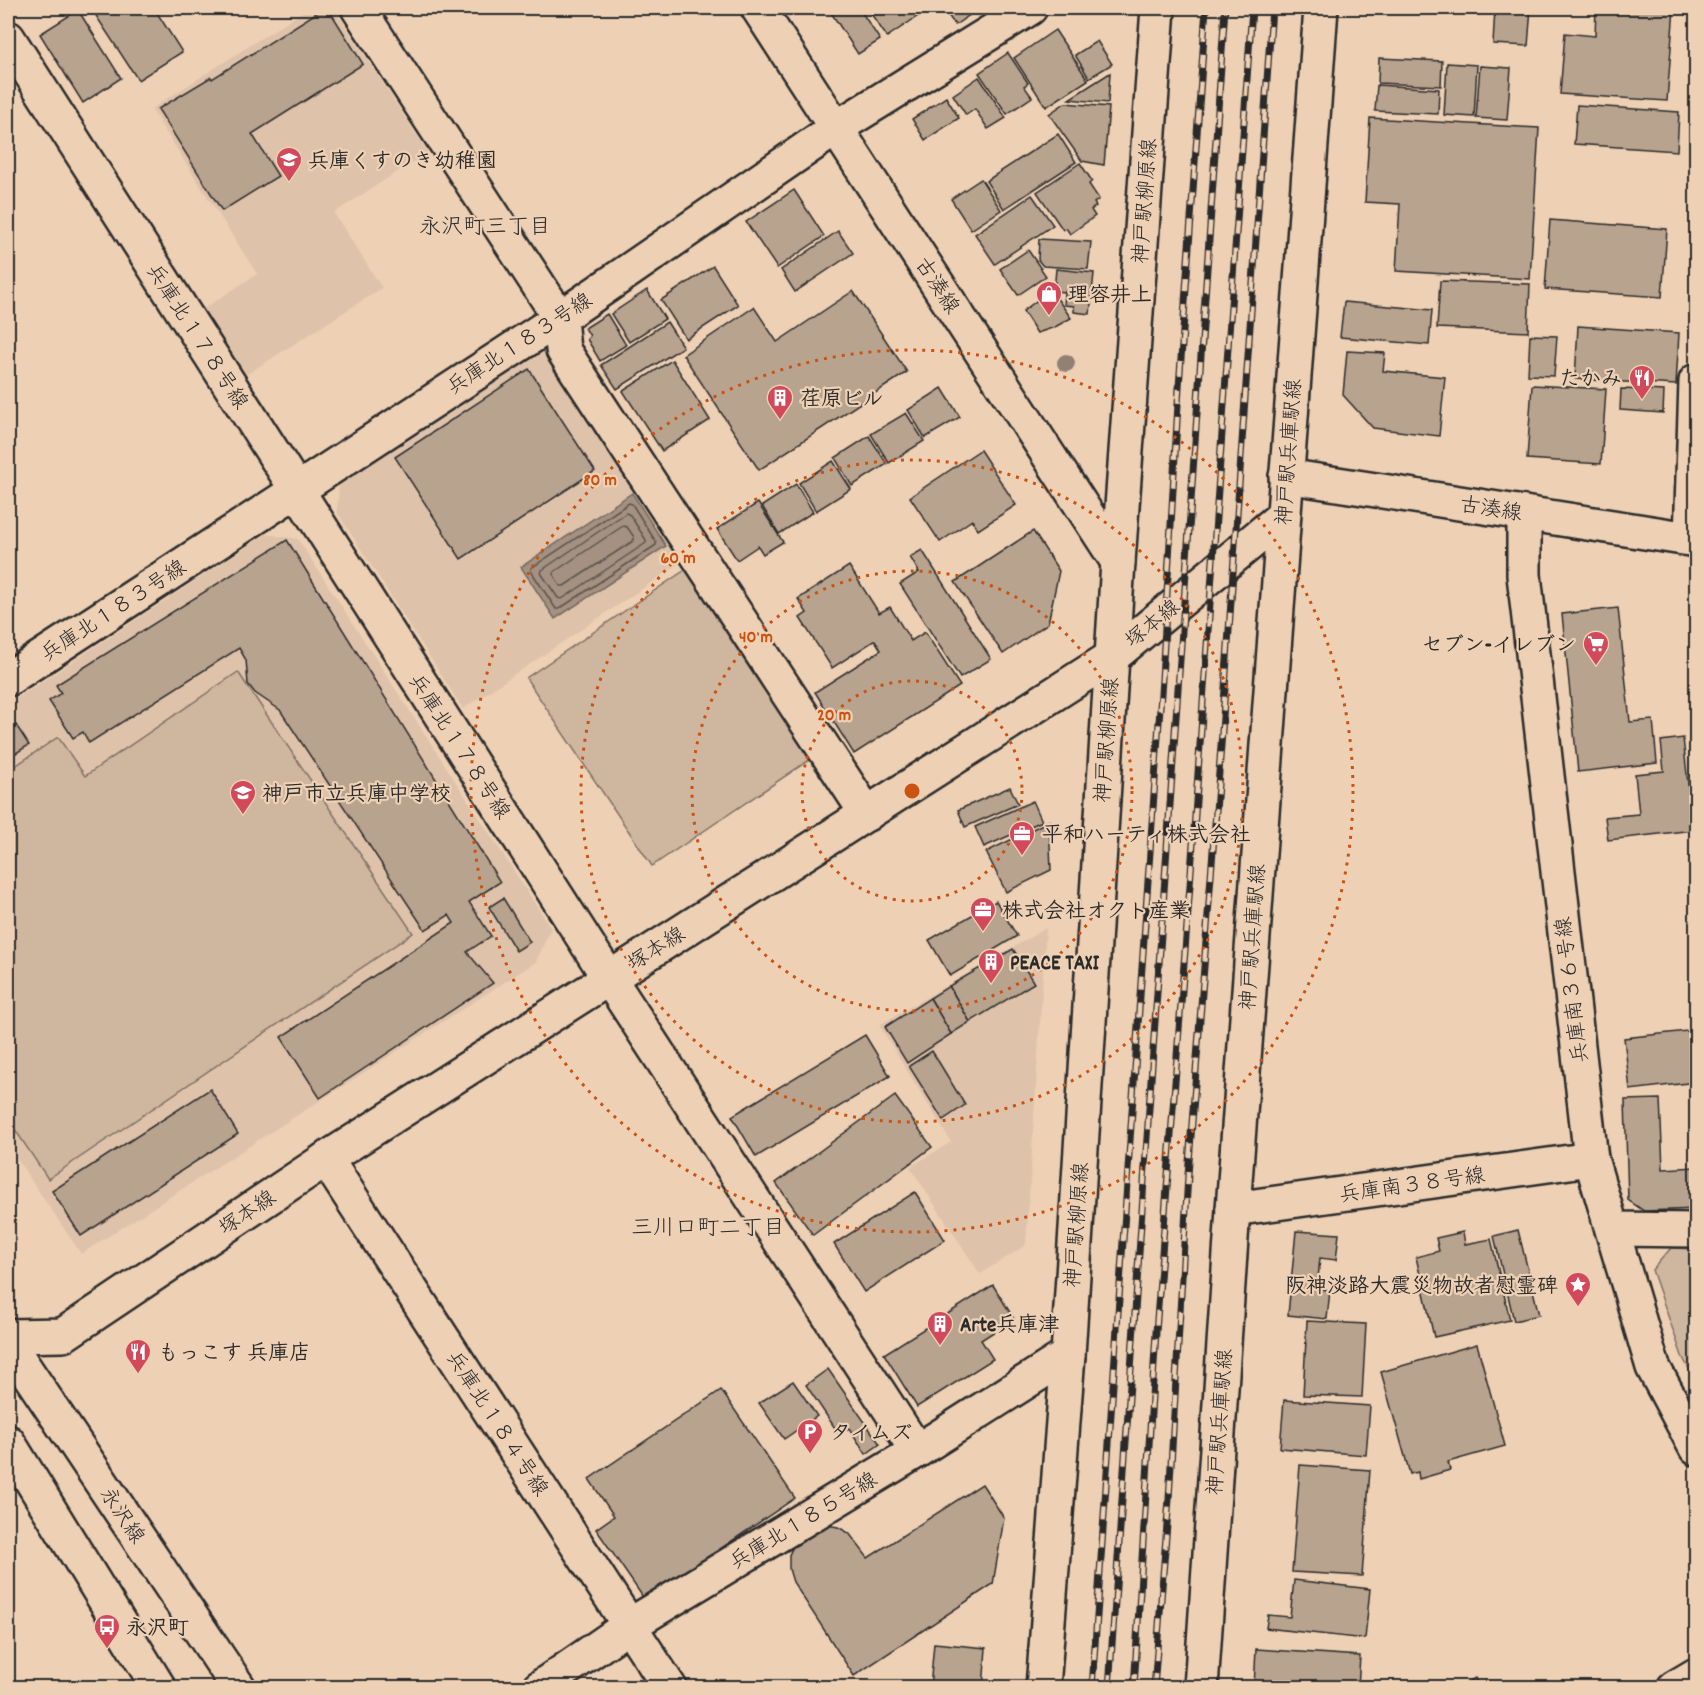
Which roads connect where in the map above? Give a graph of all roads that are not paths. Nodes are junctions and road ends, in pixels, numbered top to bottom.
1 (358, 8) edge
2 (758, 8) edge
3 (1030, 8) edge
4 (1158, 8) edge
5 (1321, 8) edge
6 (8, 38) edge
7 (836, 128) junction
8 (560, 318) junction
9 (1696, 381) edge
10 (1286, 476) junction
11 (296, 489) junction
12 (1524, 513) junction
13 (1283, 516) junction
14 (1694, 539) edge
15 (1118, 562) junction
16 (1112, 657) junction
17 (10, 670) edge
18 (867, 814) junction
19 (609, 978) junction
20 (326, 1159) junction
21 (1591, 1159) junction
22 (1233, 1209) junction
23 (1612, 1229) junction
24 (1696, 1230) edge
25 (8, 1335) edge
26 (8, 1343) edge
27 (1068, 1355) junction
28 (8, 1442) edge
29 (1696, 1448) edge
30 (916, 1451) junction
31 (630, 1625) junction
32 (1696, 1675) edge
33 (159, 1688) edge
34 (239, 1688) edge
35 (539, 1688) edge
36 (670, 1688) edge
37 (1043, 1688) edge
38 (1201, 1688) edge
39 (1674, 1688) edge

1 - 8 street
2 - 7 street, 古湊線
3 - 7 street, 兵庫北１８３号線
4 - 15 street, 神戸駅柳原線
5 - 10 street, 神戸駅兵庫駅線
6 - 11 street, 兵庫北１７８号線
7 - 8 street, 兵庫北１８３号線
7 - 15 street, 古湊線
8 - 11 street, 兵庫北１８３号線
8 - 18 street
9 - 14 street
10 - 12 street, 古湊線
10 - 13 street, 神戸駅兵庫駅線
11 - 17 street, 兵庫北１８３号線
11 - 19 street, 兵庫北１７８号線
12 - 14 street, 古湊線
12 - 21 street, 兵庫南３６号線
13 - 16 street, 塚本線
13 - 22 street, 神戸駅兵庫駅線
15 - 16 street, 神戸駅柳原線
16 - 18 street, 塚本線
16 - 27 street, 神戸駅柳原線
18 - 19 street, 塚本線
19 - 20 street, 塚本線
19 - 30 street, 兵庫北１７８号線
20 - 25 street, 塚本線
20 - 31 street, 兵庫北１８４号線
21 - 22 street, 兵庫南３８号線
21 - 23 street, 兵庫南３６号線
22 - 38 street, 神戸駅兵庫駅線
23 - 24 street
23 - 29 street, 兵庫南３６号線
26 - 34 street, 永沢線
27 - 30 street, 兵庫北１８５号線
27 - 37 street, 神戸駅柳原線
28 - 33 street
30 - 31 street, 兵庫北１８５号線
31 - 35 street, 兵庫北１８５号線
31 - 36 street, 兵庫北１８４号線
32 - 39 street

